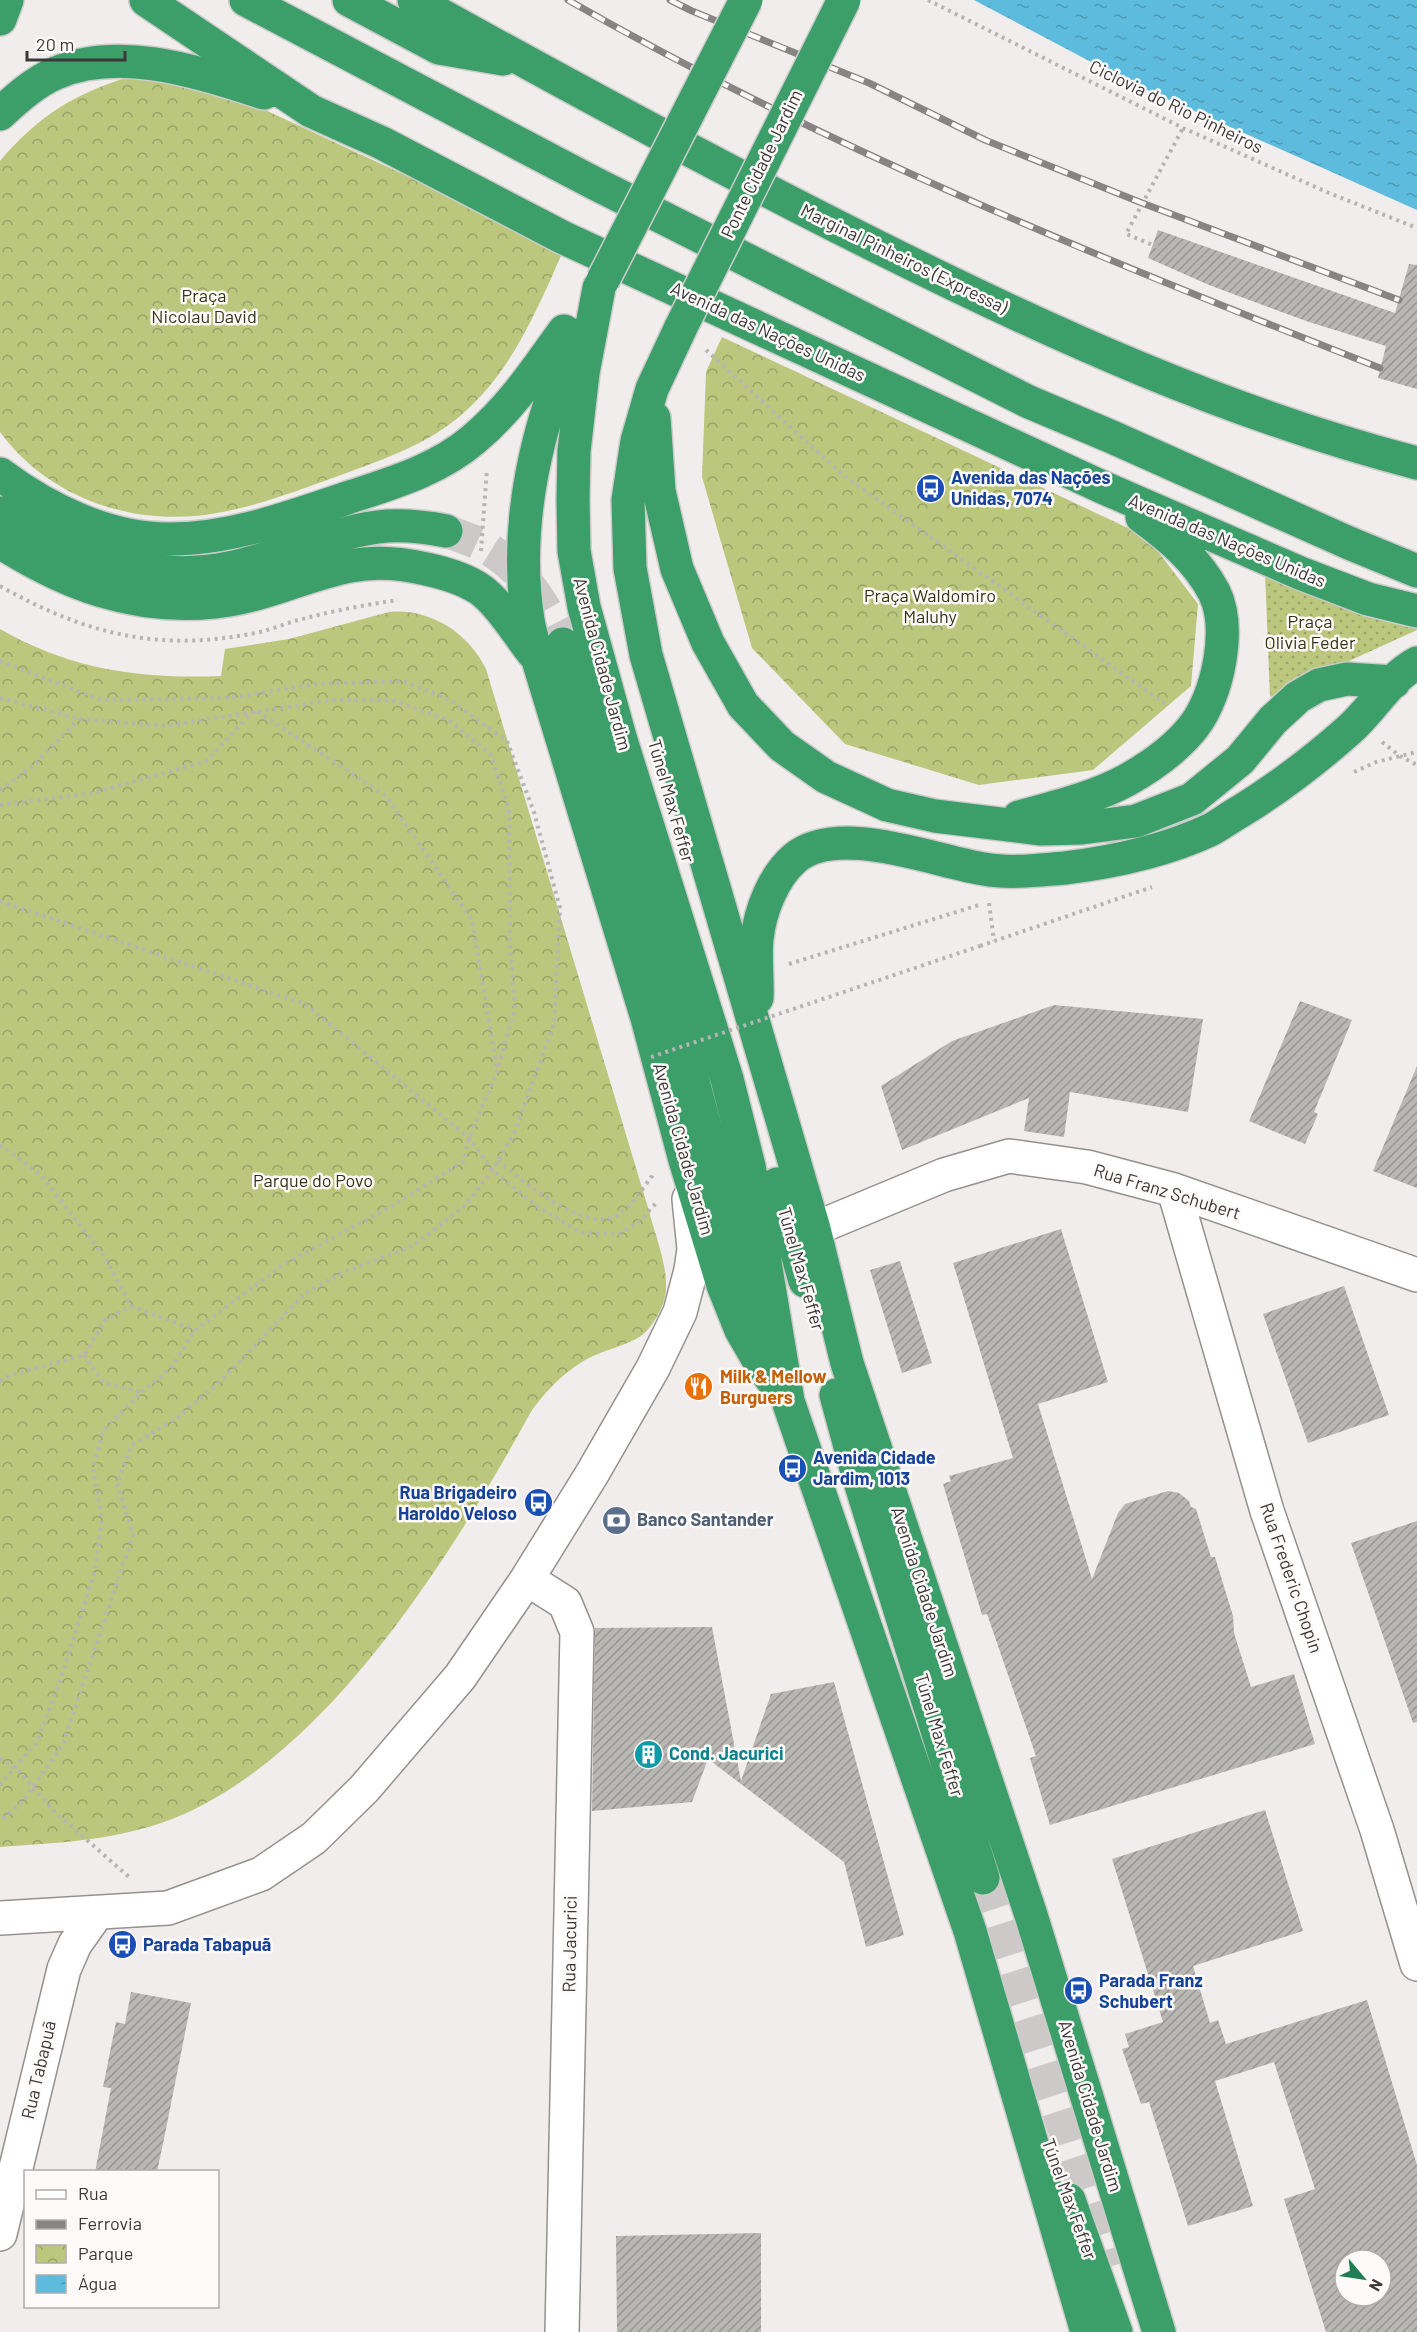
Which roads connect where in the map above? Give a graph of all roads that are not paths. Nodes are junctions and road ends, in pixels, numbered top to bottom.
1 (7, 0) edge
2 (146, 0) edge
3 (246, 0) edge
4 (350, 0) edge
5 (414, 0) edge
6 (746, 0) edge
7 (844, 0) edge
8 (0, 19) edge
9 (528, 64) junction
10 (311, 111) junction
11 (0, 114) edge
12 (601, 284) junction
13 (681, 327) joint
14 (652, 389) junction
15 (1417, 463) edge
16 (0, 474) edge
17 (1102, 487) junction
18 (0, 513) edge
19 (446, 531) tunnel mouth
20 (0, 542) edge
21 (1417, 571) edge
22 (1417, 611) edge
23 (551, 652) junction
24 (646, 654) junction
25 (1409, 677) edge
26 (998, 822) junction
27 (756, 1030) junction
28 (685, 1160) junction
29 (1174, 1190) junction
30 (814, 1229) junction
31 (1417, 1275) edge
32 (788, 1401) junction
33 (527, 1579) junction
34 (983, 1878) tunnel mouth
35 (97, 1913) junction
36 (0, 1918) edge
37 (970, 1931) junction
38 (1417, 1964) edge
39 (0, 2234) edge
40 (562, 2332) edge
41 (1087, 2332) edge
42 (1116, 2332) edge
43 (1159, 2332) edge

1 - 8 highway
2 - 10 highway, Avenida das Nações Unidas
3 - 21 highway
4 - 9 highway
5 - 9 highway, Marginal Pinheiros (Expressa)
6 - 12 highway, bridge
7 - 13 highway, Ponte Cidade Jardim, bridge
9 - 15 highway, Marginal Pinheiros (Expressa)
10 - 11 highway
10 - 17 highway, Avenida das Nações Unidas
12 - 16 highway
12 - 23 highway, Avenida Cidade Jardim
12 - 32 highway, Avenida Cidade Jardim
13 - 14 highway, Avenida Cidade Jardim
14 - 24 highway, Avenida Cidade Jardim
14 - 26 highway
17 - 22 highway, Avenida das Nações Unidas
17 - 26 highway
18 - 19 highway
20 - 23 highway
23 - 28 highway, Avenida Cidade Jardim
23 - 32 highway
24 - 27 highway, Avenida Cidade Jardim
24 - 34 highway, Túnel Max Feffer
25 - 26 highway
25 - 27 highway
27 - 30 highway, Avenida Cidade Jardim
28 - 32 highway, Avenida Cidade Jardim
28 - 33 street
29 - 30 street, Rua Franz Schubert
29 - 31 street, Rua Franz Schubert
29 - 38 street, Rua Frederic Chopin
30 - 43 highway, Avenida Cidade Jardim
32 - 37 highway, Avenida Cidade Jardim
33 - 35 street
33 - 40 street, Rua Jacurici
35 - 36 street
35 - 39 street, Rua Tabapuã
37 - 41 highway, Avenida Cidade Jardim
37 - 42 highway, Túnel Max Feffer

